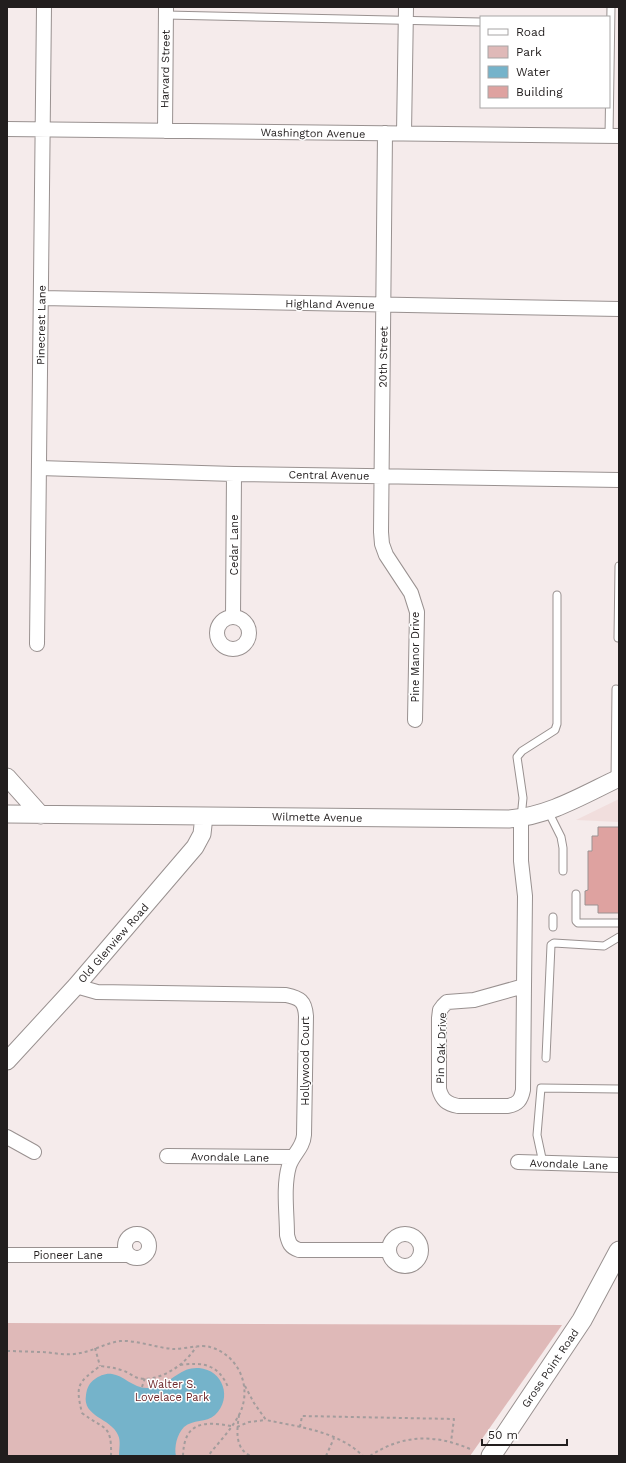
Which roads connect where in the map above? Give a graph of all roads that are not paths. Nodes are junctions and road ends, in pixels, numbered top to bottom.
1 (44, 7) edge
2 (611, 7) edge
3 (166, 11) edge
4 (405, 14) edge
5 (480, 22) edge
6 (610, 24) edge
7 (7, 129) edge
8 (43, 130) junction
9 (165, 131) junction
10 (385, 133) junction
11 (404, 133) junction
12 (614, 136) edge
13 (41, 298) junction
14 (383, 305) junction
15 (619, 308) edge
16 (39, 468) junction
17 (234, 474) junction
18 (381, 476) junction
19 (619, 480) edge
20 (381, 532) joint
21 (619, 566) edge
22 (557, 595) dead end
23 (233, 617) dead end
24 (619, 638) edge
25 (37, 644) dead end
26 (616, 689) dead end
27 (415, 720) dead end
28 (617, 743) edge
29 (7, 777) edge
30 (617, 779) edge
31 (548, 811) junction
32 (7, 814) edge
33 (40, 815) junction
34 (204, 816) junction
35 (521, 818) junction
36 (563, 871) dead end
37 (576, 894) dead end
38 (553, 917) dead end
39 (619, 923) edge
40 (553, 927) dead end
41 (619, 937) edge
42 (76, 986) junction
43 (524, 986) junction
44 (546, 1058) dead end
45 (7, 1061) edge
46 (619, 1089) edge
47 (7, 1137) edge
48 (34, 1152) dead end
49 (167, 1156) dead end
50 (293, 1158) junction
51 (518, 1162) dead end
52 (542, 1163) junction
53 (619, 1166) edge
54 (388, 1250) dead end
55 (619, 1251) edge
56 (7, 1255) edge
57 (129, 1255) dead end
58 (491, 1456) edge

1 - 8 street, Pinecrest Lane
2 - 6 lane
3 - 4 lane
3 - 9 street, Harvard Street
4 - 5 lane
4 - 11 street
6 - 12 lane
7 - 8 street, Washington Avenue
8 - 9 street, Washington Avenue
8 - 13 street, Pinecrest Lane
9 - 10 street, Washington Avenue
10 - 11 street, Washington Avenue
10 - 14 street, 20th Street
11 - 12 street, Washington Avenue
13 - 14 street, Highland Avenue
13 - 16 street, Pinecrest Lane
14 - 15 street, Highland Avenue
14 - 18 street, 20th Street
16 - 17 street, Central Avenue
16 - 25 street, Pinecrest Lane
17 - 18 street, Central Avenue
17 - 23 street, Cedar Lane
18 - 19 street, Central Avenue
18 - 20 street, 20th Street
20 - 27 street, Pine Manor Drive
21 - 24 lane
22 - 35 lane
26 - 28 lane
28 - 30 lane
29 - 33 street
30 - 31 street, Wilmette Avenue
31 - 35 street, Wilmette Avenue
31 - 36 lane
32 - 33 street, Wilmette Avenue
33 - 34 street, Wilmette Avenue
34 - 35 street, Wilmette Avenue
34 - 42 street, Old Glenview Road
35 - 43 street, Pin Oak Drive
37 - 39 lane
38 - 40 lane
41 - 44 lane
42 - 45 street, Old Glenview Road
42 - 50 street, Hollywood Court
43 - 43 street, Pin Oak Drive
46 - 52 lane
47 - 48 street
49 - 50 street, Avondale Lane
50 - 54 street, Hollywood Court
51 - 52 street, Avondale Lane
52 - 53 street, Avondale Lane
55 - 58 main road, Gross Point Road
56 - 57 street, Pioneer Lane

